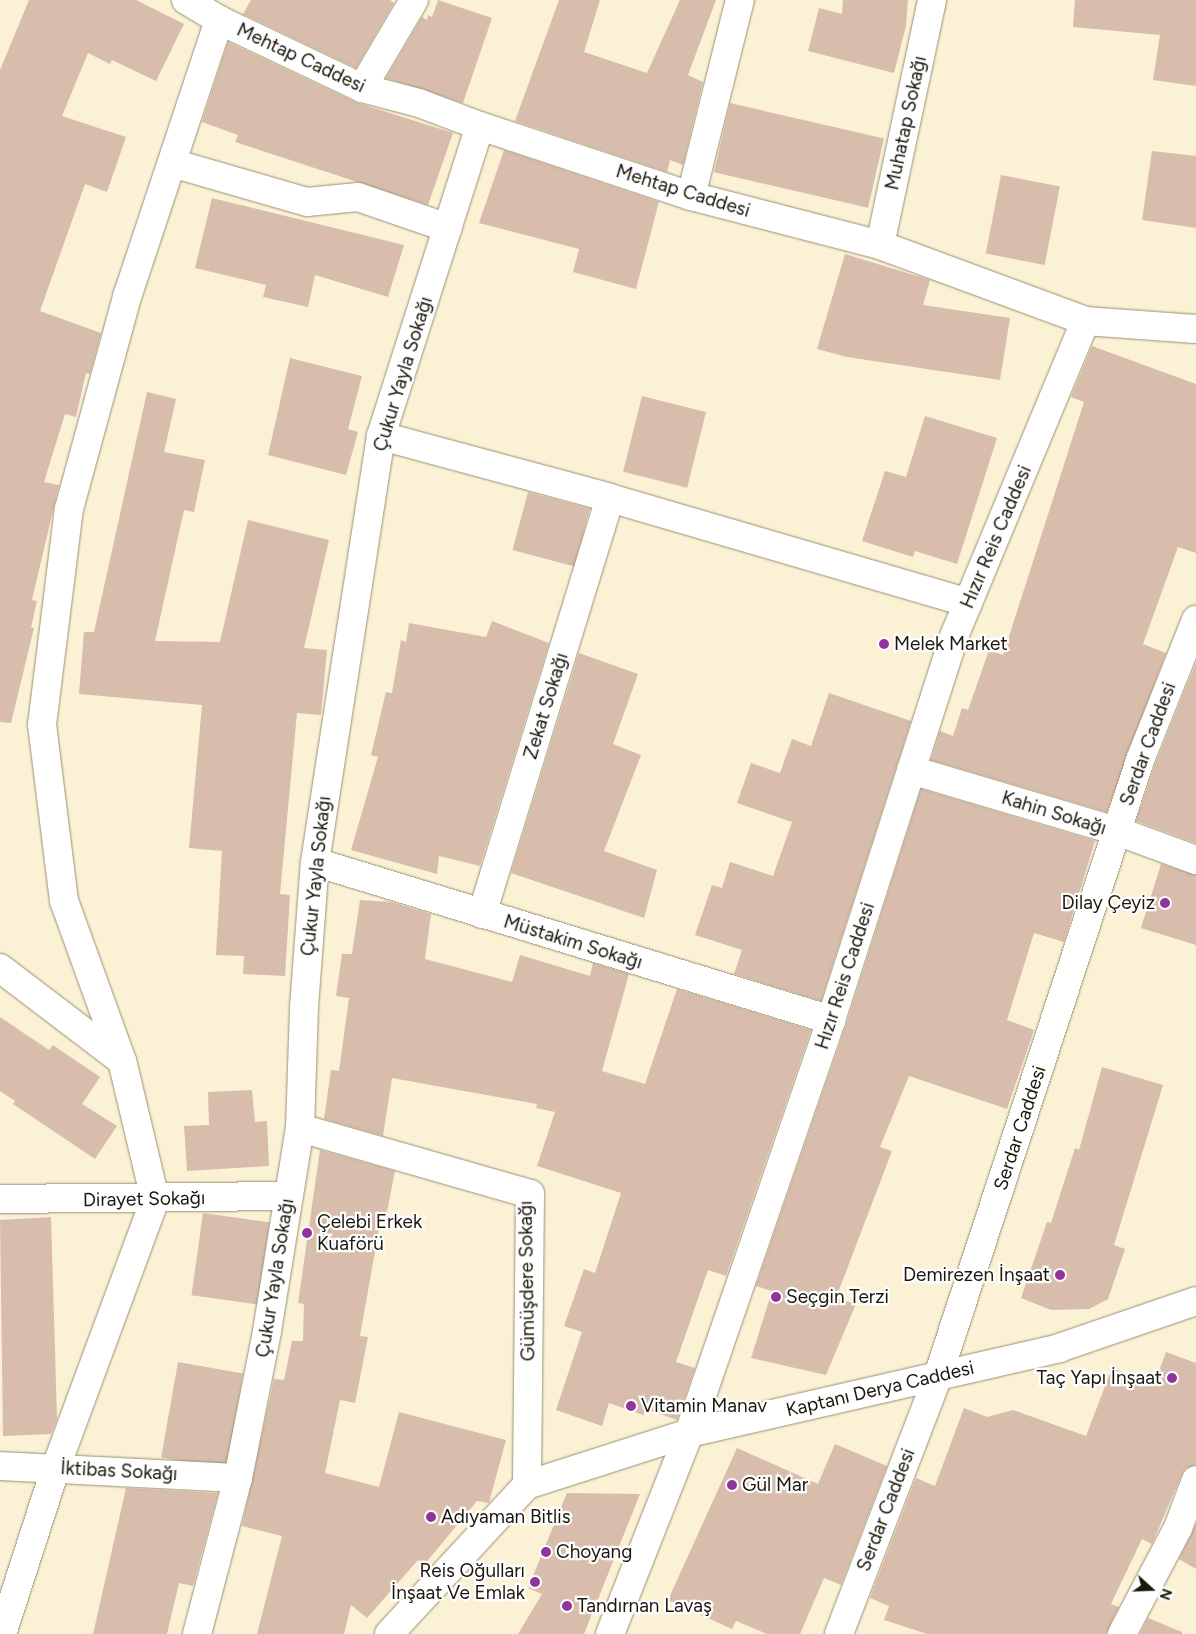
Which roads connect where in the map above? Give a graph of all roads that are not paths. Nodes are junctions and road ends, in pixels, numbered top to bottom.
1 (186, 0) edge
2 (414, 0) edge
3 (740, 0) edge
4 (932, 0) edge
5 (219, 20) junction
6 (362, 88) junction
7 (480, 126) junction
8 (172, 163) junction
9 (691, 196) junction
10 (448, 228) junction
11 (880, 245) junction
12 (1085, 321) junction
13 (1196, 329) edge
14 (381, 436) junction
15 (610, 498) junction
16 (968, 603) junction
17 (1196, 620) edge
18 (911, 770) junction
19 (1117, 832) junction
20 (1196, 860) edge
21 (315, 862) junction
22 (482, 914) junction
23 (0, 968) edge
24 (831, 1020) junction
25 (122, 1061) junction
26 (300, 1128) junction
27 (288, 1196) junction
28 (155, 1199) junction
29 (0, 1200) edge
30 (1196, 1301) edge
31 (938, 1376) junction
32 (688, 1433) junction
33 (0, 1466) edge
34 (56, 1467) junction
35 (238, 1478) junction
36 (1196, 1480) edge
37 (527, 1485) junction
38 (2, 1634) edge
39 (197, 1634) edge
40 (389, 1634) edge
41 (610, 1634) edge
42 (839, 1634) edge
43 (1122, 1634) edge

1 - 5 street, Mehtap Caddesi
2 - 6 street
3 - 9 street
4 - 11 street, Muhatap Sokağı
5 - 6 street, Mehtap Caddesi
5 - 8 street
6 - 7 street, Mehtap Caddesi
7 - 9 street, Mehtap Caddesi
7 - 10 street, Çukur Yayla Sokağı
8 - 10 street
8 - 25 street
9 - 11 street, Mehtap Caddesi
10 - 14 street, Çukur Yayla Sokağı
11 - 12 street, Mehtap Caddesi
12 - 13 street, Mehtap Caddesi
12 - 16 street, Hızır Reis Caddesi
14 - 15 street
14 - 21 street, Çukur Yayla Sokağı
15 - 16 street
15 - 22 street, Zekat Sokağı
16 - 18 street, Hızır Reis Caddesi
17 - 19 street, Serdar Caddesi
18 - 19 street, Kahin Sokağı
18 - 24 street, Hızır Reis Caddesi
19 - 20 street, Kahin Sokağı
19 - 31 street, Serdar Caddesi
21 - 22 street, Müstakim Sokağı
21 - 26 street, Çukur Yayla Sokağı
22 - 24 street, Müstakim Sokağı
23 - 25 street
24 - 32 street, Hızır Reis Caddesi
25 - 28 street
26 - 27 street, Çukur Yayla Sokağı
26 - 37 street, Gümüşdere Sokağı
27 - 28 street, Dirayet Sokağı
27 - 35 street, Çukur Yayla Sokağı
28 - 29 street, Dirayet Sokağı
28 - 34 street
30 - 31 street, Kaptanı Derya Caddesi
31 - 32 street, Kaptanı Derya Caddesi
31 - 42 street, Serdar Caddesi
32 - 37 street, Kaptanı Derya Caddesi
32 - 41 street, Hızır Reis Caddesi
33 - 34 street, İktibas Sokağı
34 - 35 street, İktibas Sokağı
34 - 38 street
35 - 39 street, Çukur Yayla Sokağı
36 - 43 street
37 - 40 street, Kaptanı Derya Caddesi

